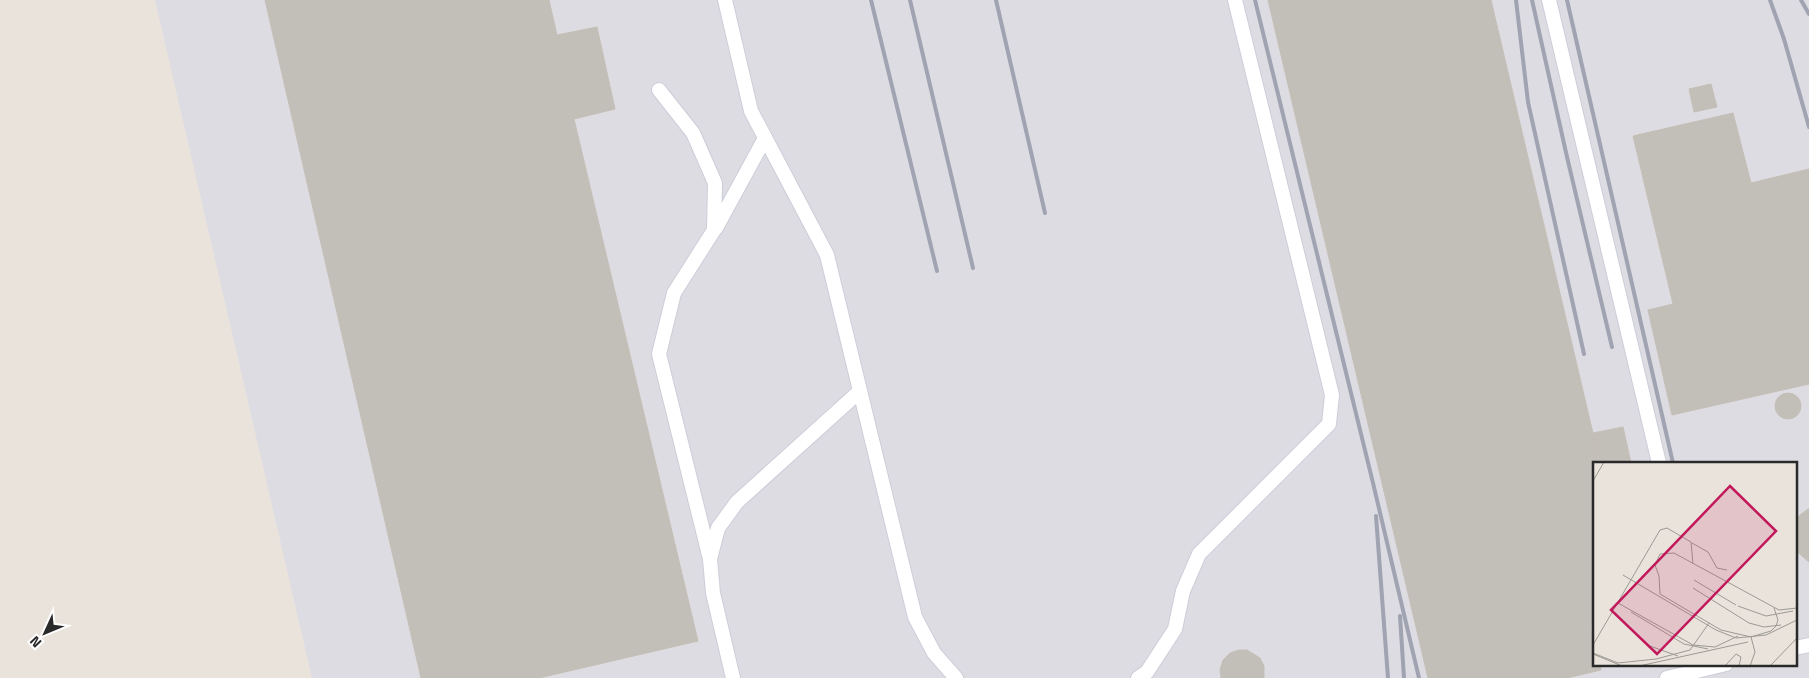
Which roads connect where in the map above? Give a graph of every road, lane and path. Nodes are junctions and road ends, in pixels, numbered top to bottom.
1 (725, 0) edge
2 (1235, 0) edge
3 (1549, 0) edge
4 (658, 90) dead end
5 (765, 138) junction
6 (714, 230) junction
7 (860, 391) junction
8 (1659, 462) edge
9 (710, 559) junction
10 (1809, 645) edge
11 (1796, 648) edge
12 (1708, 666) edge
13 (1145, 676) edge
14 (733, 678) edge
15 (956, 678) edge
16 (1667, 678) edge

1 - 5 lane
2 - 13 lane
3 - 8 lane
4 - 6 lane
5 - 6 lane
5 - 7 lane
6 - 9 lane
7 - 9 lane
7 - 15 lane
9 - 14 lane
10 - 11 lane
12 - 16 lane

